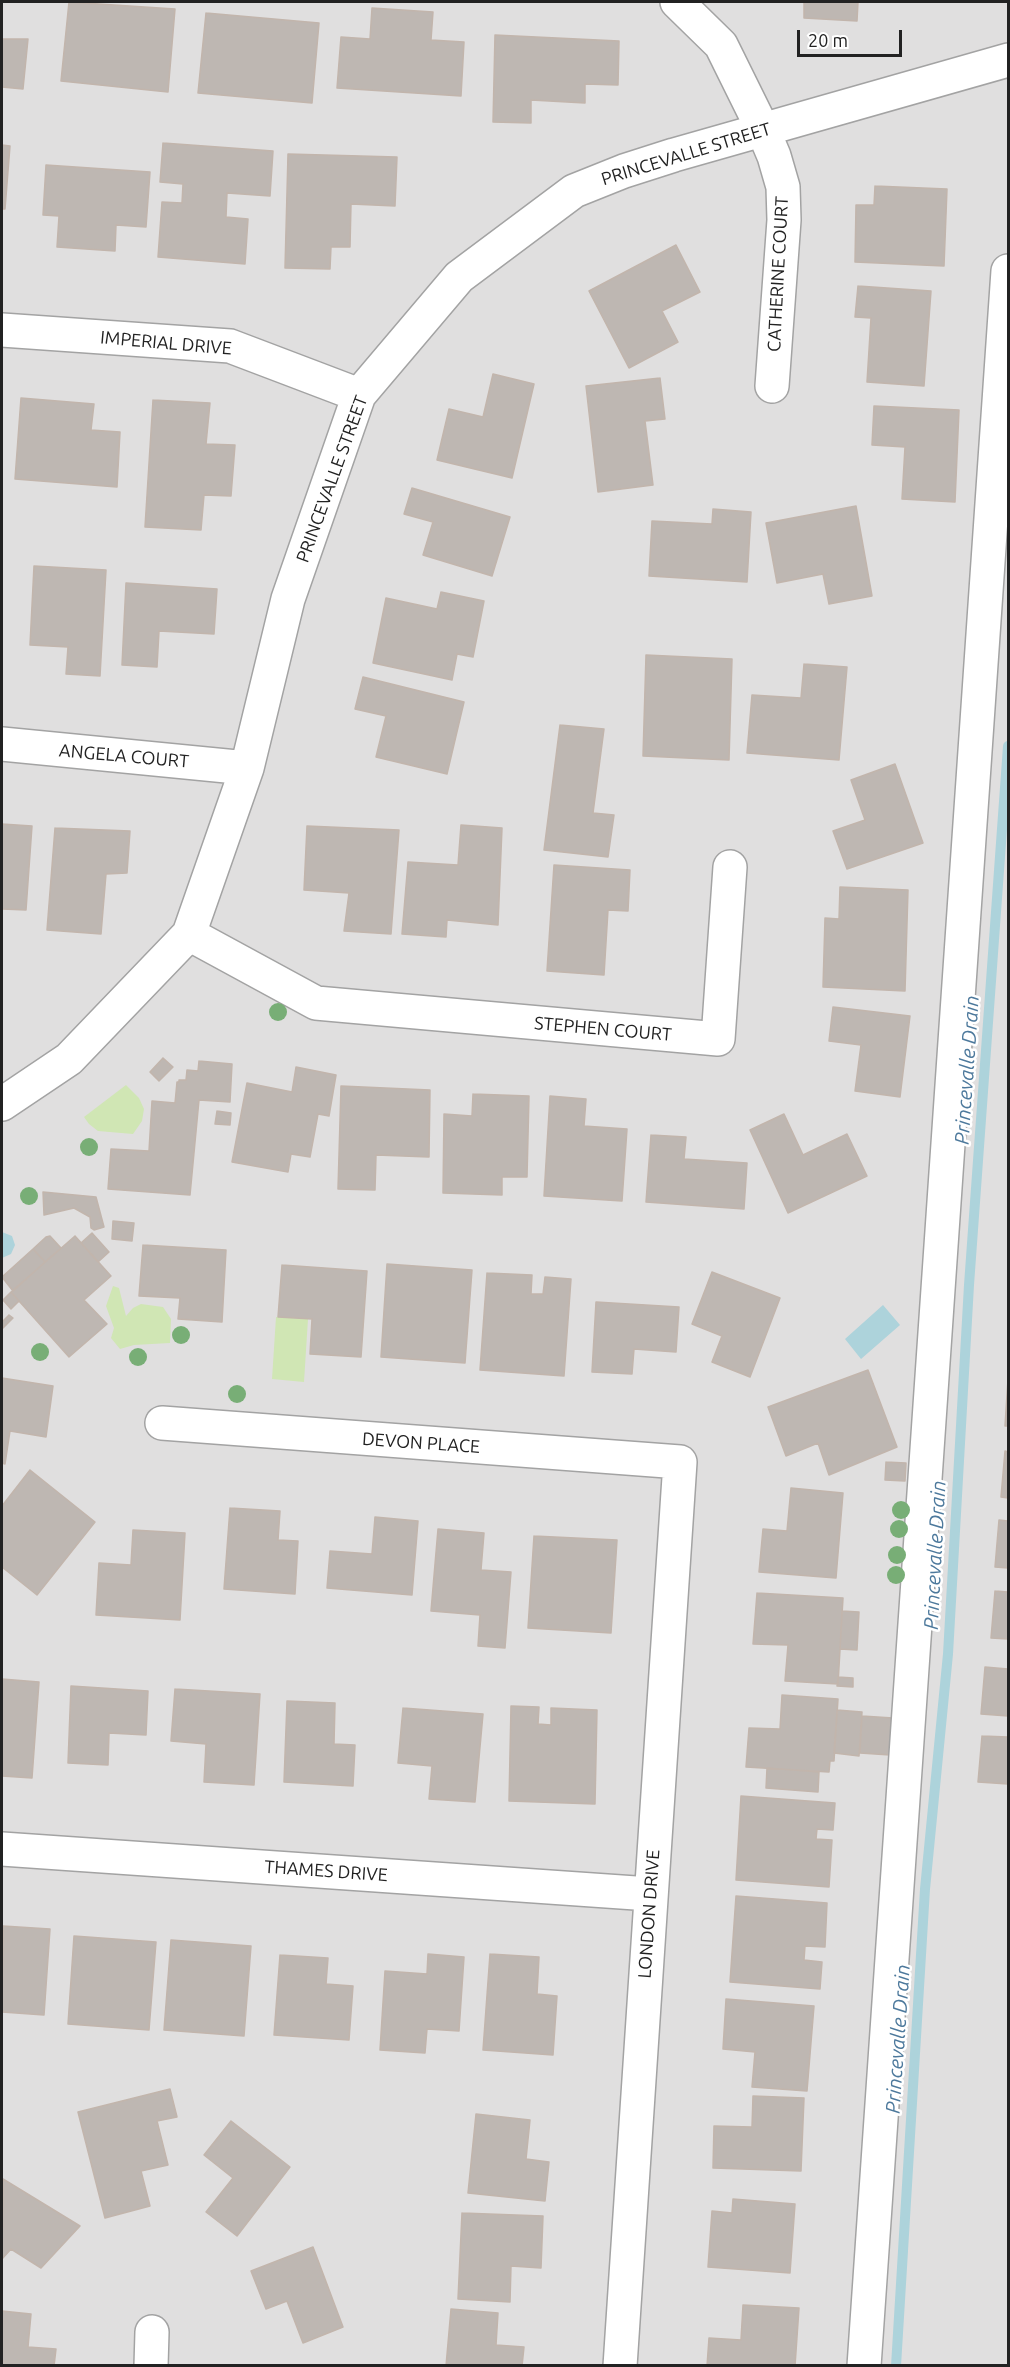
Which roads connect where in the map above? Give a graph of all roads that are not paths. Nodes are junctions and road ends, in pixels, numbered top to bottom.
1 (677, 2) edge
2 (1008, 62) edge
3 (763, 130) junction
4 (1008, 271) edge
5 (2, 330) edge
6 (772, 386) dead end
7 (359, 395) junction
8 (2, 744) edge
9 (247, 768) junction
10 (730, 867) dead end
11 (189, 934) junction
12 (2, 1104) edge
13 (162, 1423) dead end
14 (680, 1462) joint
15 (2, 1849) edge
16 (650, 1894) junction
17 (152, 2332) dead end
18 (151, 2366) edge
19 (620, 2366) edge
20 (864, 2366) edge

1 - 3 street, CATHERINE COURT
2 - 3 street, PRINCEVALLE STREET
3 - 6 street, CATHERINE COURT
3 - 7 street, PRINCEVALLE STREET
4 - 20 street
5 - 7 street, IMPERIAL DRIVE
7 - 9 street, PRINCEVALLE STREET
8 - 9 street, ANGELA COURT
9 - 11 street, PRINCEVALLE STREET
10 - 11 street, STEPHEN COURT
11 - 12 street, PRINCEVALLE STREET
13 - 14 street, DEVON PLACE
14 - 16 street, LONDON DRIVE
15 - 16 street, THAMES DRIVE
16 - 19 street, LONDON DRIVE
17 - 18 street

